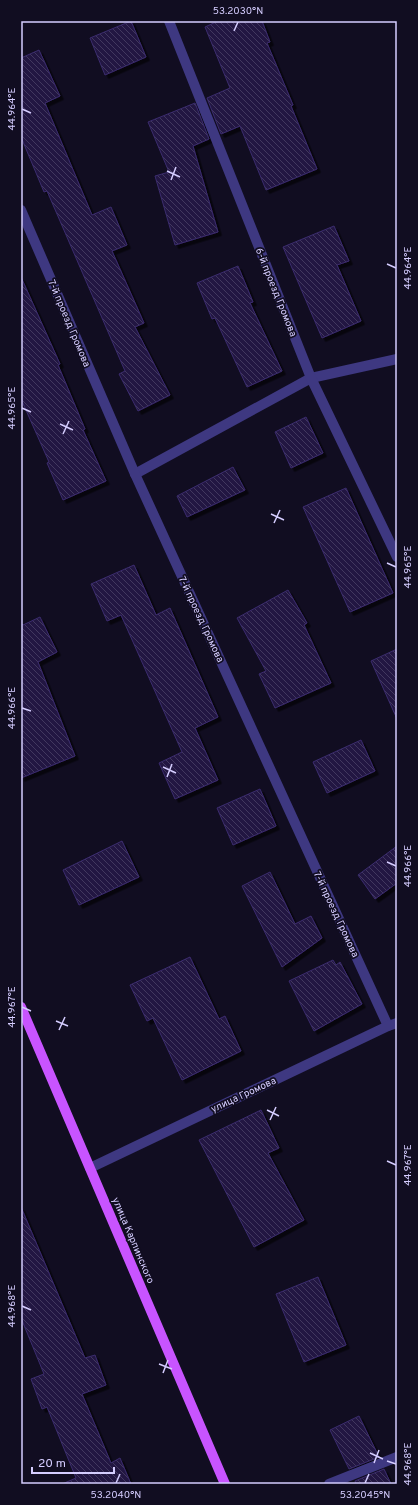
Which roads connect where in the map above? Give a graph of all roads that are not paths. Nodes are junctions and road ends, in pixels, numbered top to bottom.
1 (169, 21) edge
2 (21, 210) edge
3 (397, 360) edge
4 (311, 378) junction
5 (135, 474) junction
6 (397, 557) edge
7 (21, 1006) edge
8 (392, 1024) edge
9 (90, 1168) junction
10 (397, 1458) edge
11 (225, 1484) edge
12 (329, 1484) edge

1 - 4 street, 6-й проезд Громова
2 - 5 street, 7-й проезд Громова
3 - 4 street
4 - 5 street
4 - 6 street, 6-й проезд Громова
5 - 8 street, 7-й проезд Громова
7 - 9 main road, улица Карпинского
8 - 9 street, улица Громова
9 - 11 main road, улица Карпинского
10 - 12 street

